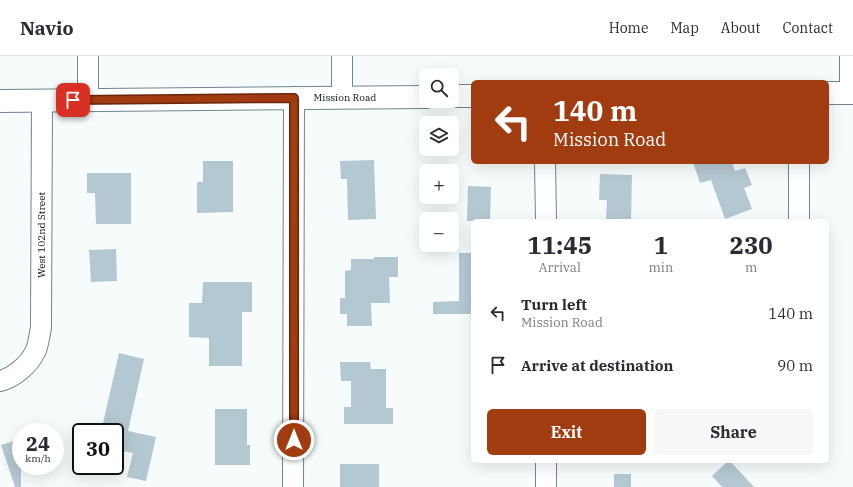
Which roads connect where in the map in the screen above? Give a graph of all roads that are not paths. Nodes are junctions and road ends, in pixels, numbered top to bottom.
1 (88, 56) edge
2 (342, 56) edge
3 (850, 56) edge
4 (829, 93) edge
5 (851, 93) edge
6 (459, 96) edge
7 (471, 96) edge
8 (342, 97) junction
9 (419, 97) edge
10 (294, 98) junction
11 (88, 100) junction
12 (0, 101) edge
13 (42, 101) junction
14 (546, 164) edge
15 (799, 164) edge
16 (546, 219) edge
17 (798, 219) edge
18 (0, 381) edge
19 (546, 463) edge
20 (294, 487) edge
21 (546, 487) edge

1 - 11 street
2 - 8 street
3 - 5 street
4 - 5 main road
6 - 7 main road
8 - 9 main road, Mission Road
8 - 10 main road, Mission Road
10 - 11 main road, Mission Road
10 - 20 street
11 - 13 main road, Mission Road
12 - 13 main road, Mission Road
13 - 18 street, West 102nd Street
14 - 16 street
15 - 17 street
19 - 21 street

